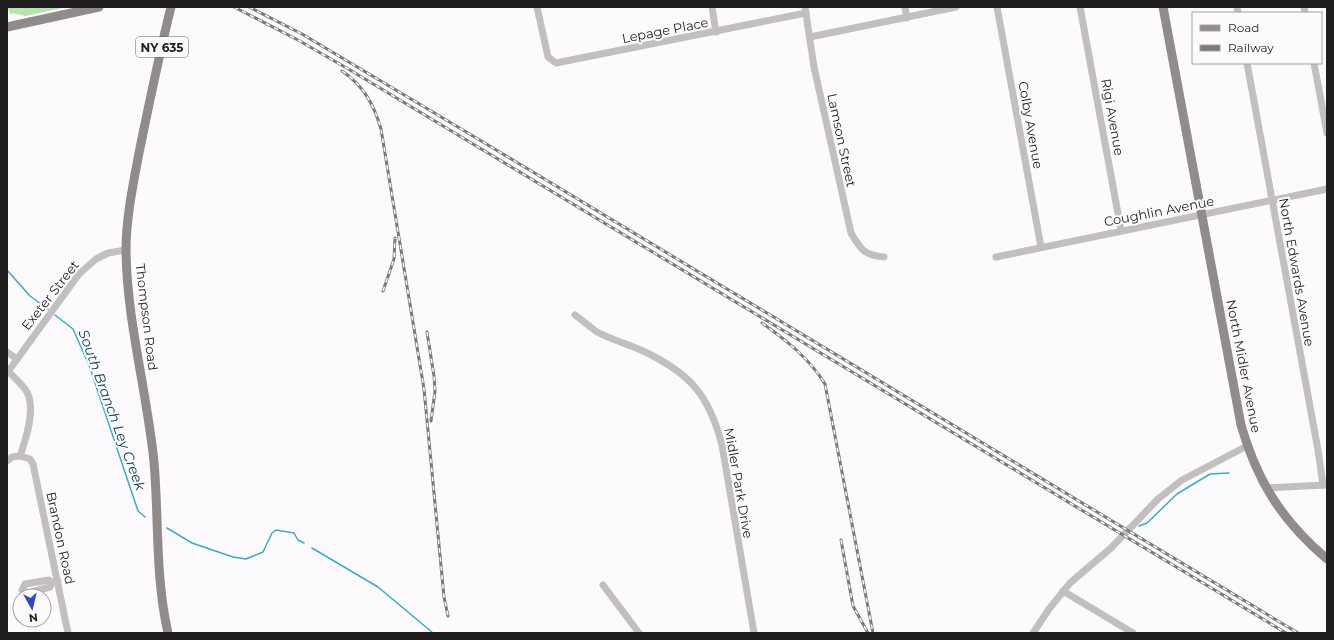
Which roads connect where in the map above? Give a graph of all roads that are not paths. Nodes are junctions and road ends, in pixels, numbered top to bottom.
1 (99, 7) edge
2 (171, 7) edge
3 (537, 7) edge
4 (712, 7) edge
5 (905, 7) edge
6 (956, 7) edge
7 (997, 7) edge
8 (1080, 7) edge
9 (1163, 7) edge
10 (806, 10) edge
11 (907, 18) junction
12 (7, 27) edge
13 (716, 32) junction
14 (810, 37) junction
15 (1247, 64) edge
16 (1314, 64) edge
17 (1327, 133) edge
18 (1327, 189) edge
19 (1272, 200) junction
20 (1201, 215) junction
21 (1121, 230) junction
22 (1041, 247) junction
23 (126, 250) junction
24 (884, 257) dead end
25 (996, 257) dead end
26 (575, 315) dead end
27 (7, 352) edge
28 (17, 359) junction
29 (8, 372) edge
30 (1247, 446) junction
31 (20, 456) junction
32 (7, 461) edge
33 (1325, 485) edge
34 (1266, 488) junction
35 (1327, 559) edge
36 (603, 585) dead end
37 (1063, 591) junction
38 (68, 633) edge
39 (168, 633) edge
40 (638, 633) edge
41 (754, 633) edge
42 (1032, 633) edge
43 (1133, 633) edge

1 - 12 main road
2 - 23 main road, Thompson Road / NY 635
3 - 13 street, Lepage Place
4 - 13 street
5 - 11 street
6 - 11 street
7 - 22 street, Colby Avenue
8 - 21 street, Rigi Avenue
9 - 20 main road, North Midler Avenue
10 - 13 street, Lepage Place
10 - 14 street, Lamson Street
11 - 14 street
14 - 24 street, Lamson Street
15 - 19 street, North Edwards Avenue
16 - 17 street
18 - 19 street, Coughlin Avenue
19 - 20 street, Coughlin Avenue
19 - 33 street, North Edwards Avenue
20 - 21 street, Coughlin Avenue
20 - 30 main road, North Midler Avenue
21 - 22 street, Coughlin Avenue
22 - 25 street, Coughlin Avenue
23 - 28 street, Exeter Street
23 - 39 main road, Thompson Road / NY 635
26 - 41 street, Midler Park Drive
27 - 28 street
28 - 29 street, Exeter Street
29 - 31 street
30 - 34 main road
30 - 37 street, North Midler Avenue
31 - 32 street
31 - 38 street, Brandon Road
33 - 34 street
34 - 35 main road
36 - 40 street
37 - 42 street, North Midler Avenue
37 - 43 street

